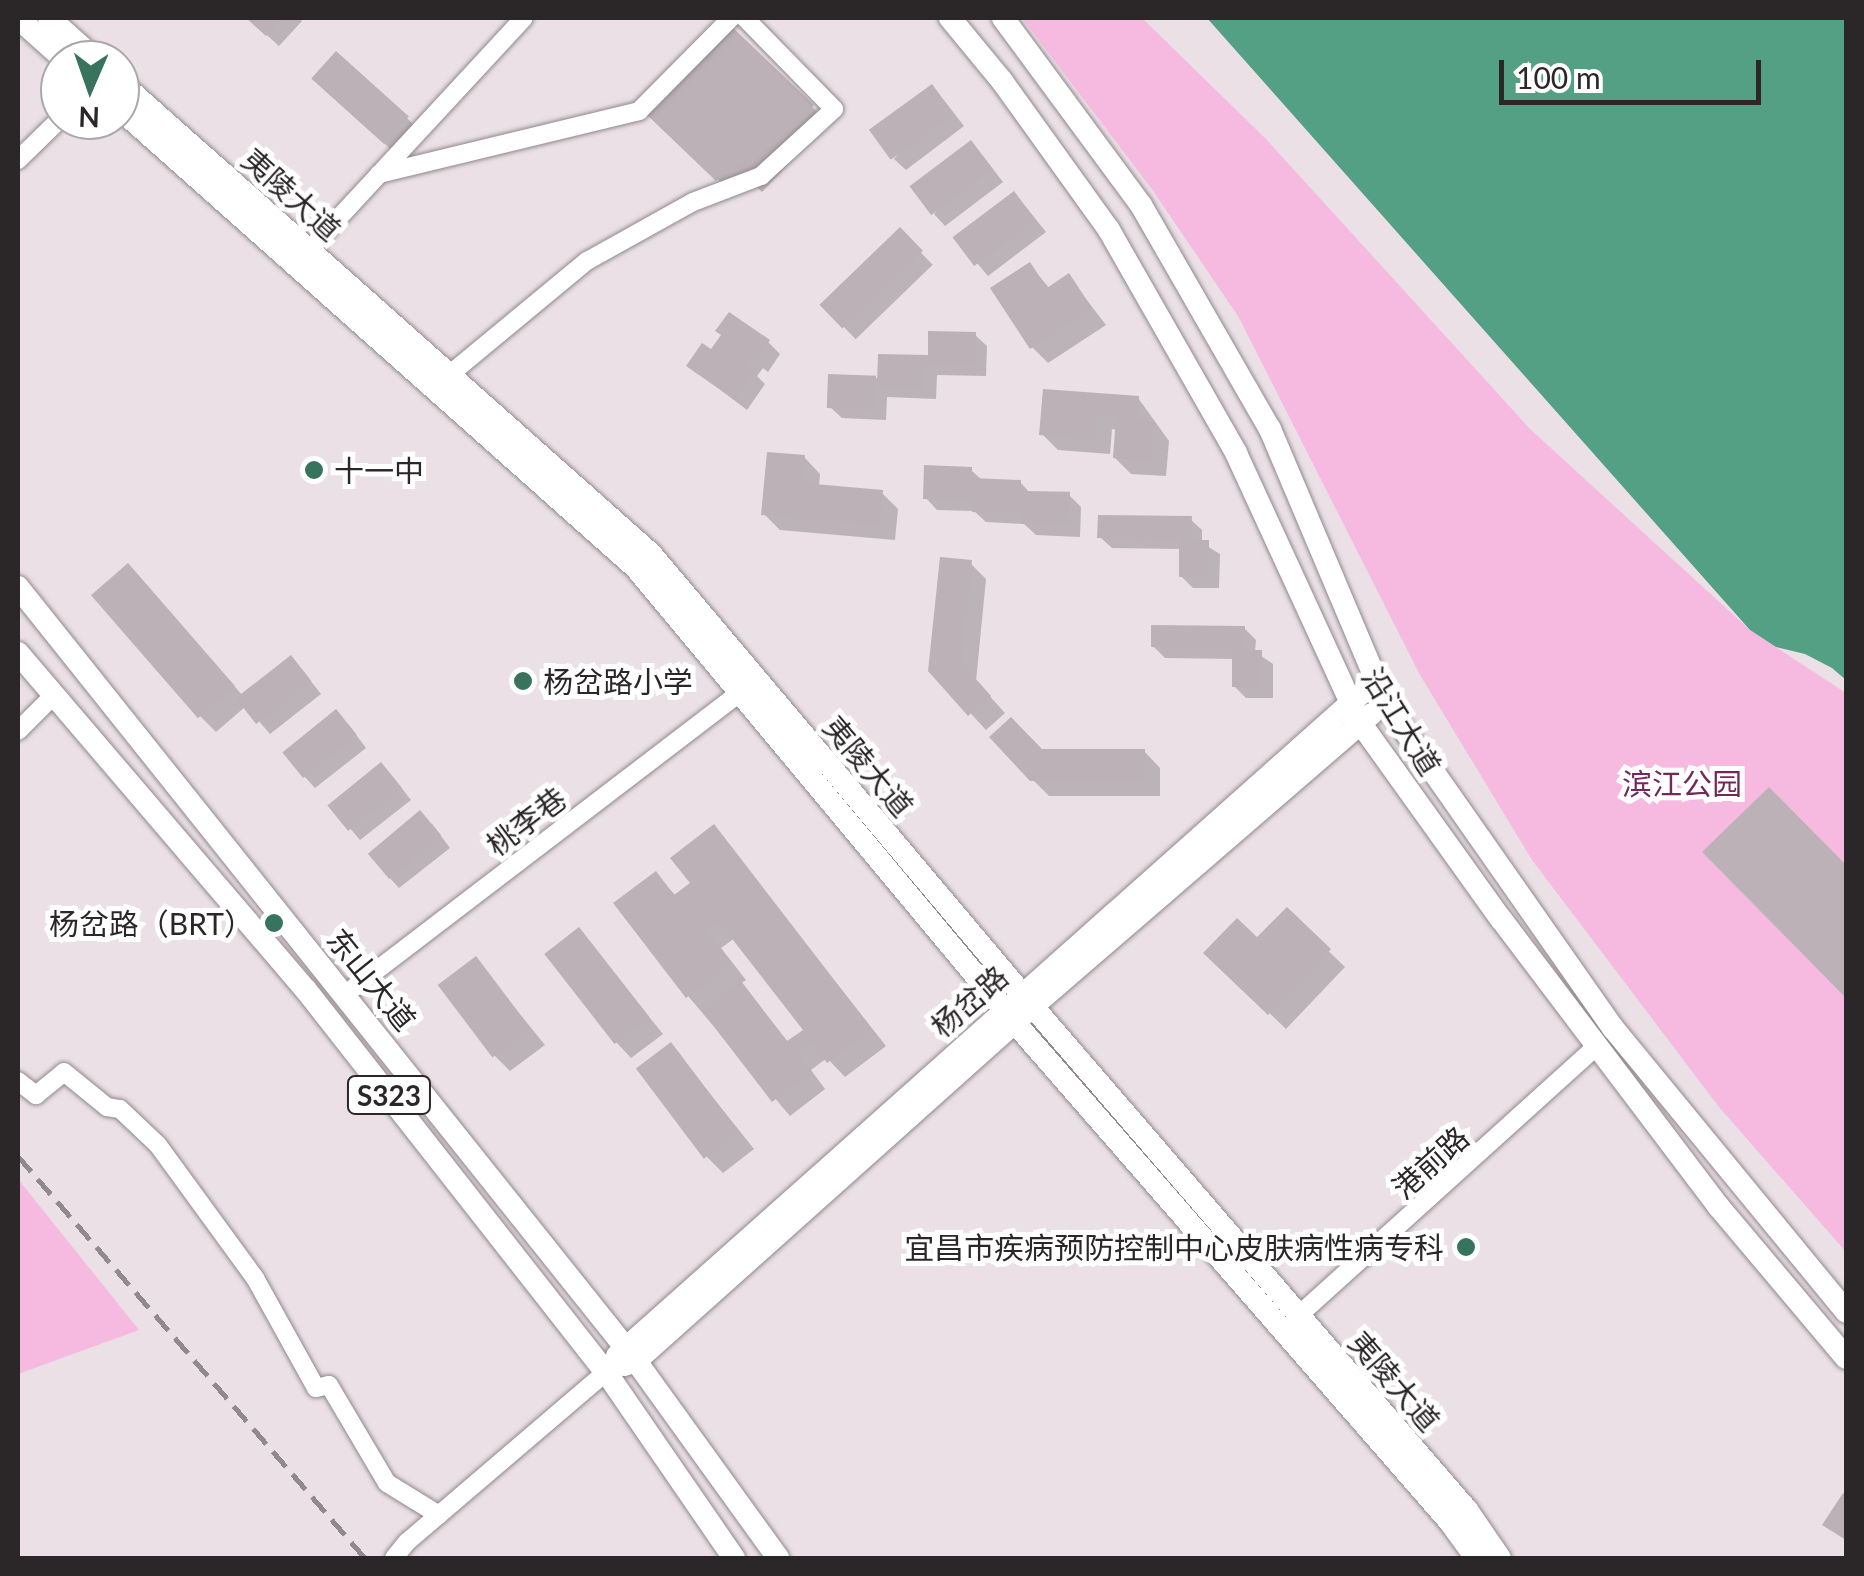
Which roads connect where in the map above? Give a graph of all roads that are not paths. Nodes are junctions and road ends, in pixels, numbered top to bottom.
1 (18, 18) edge
2 (524, 18) edge
3 (731, 18) edge
4 (745, 18) edge
5 (950, 18) edge
6 (1004, 18) edge
7 (57, 20) edge
8 (43, 40) edge
9 (76, 40) edge
10 (140, 100) edge
11 (140, 127) edge
12 (40, 139) edge
13 (18, 160) edge
14 (379, 174) junction
15 (309, 250) junction
16 (449, 374) junction
17 (18, 588) edge
18 (18, 653) edge
19 (739, 693) junction
20 (1382, 694) junction
21 (52, 696) junction
22 (1355, 711) junction
23 (18, 731) edge
24 (346, 994) junction
25 (1019, 1008) junction
26 (1597, 1046) junction
27 (18, 1080) edge
28 (1846, 1312) edge
29 (1298, 1316) junction
30 (630, 1354) junction
31 (1846, 1358) edge
32 (606, 1372) junction
33 (439, 1514) junction
34 (394, 1558) edge
35 (734, 1558) edge
36 (778, 1558) edge
37 (1476, 1558) edge
38 (1500, 1558) edge

1 - 8 main road
2 - 14 street
3 - 14 street
4 - 16 street
5 - 22 main road, 沿江大道
6 - 20 main road, 沿江大道
7 - 9 main road
10 - 15 main road, 夷陵大道
11 - 19 main road, 夷陵大道
12 - 13 street
14 - 15 street
15 - 16 main road, 夷陵大道
16 - 25 main road, 夷陵大道
17 - 24 main road, 东山大道
18 - 21 main road, 东山大道 / S323
19 - 24 street, 桃李巷
19 - 25 main road, 夷陵大道
20 - 22 main road, 杨岔路
20 - 28 main road, 沿江大道
21 - 23 street
21 - 32 main road, 东山大道 / S323
22 - 25 main road, 杨岔路
22 - 26 main road, 沿江大道
24 - 30 main road, 东山大道
25 - 29 main road, 夷陵大道
25 - 30 main road, 杨岔路
25 - 37 main road, 夷陵大道
26 - 29 street, 港前路
26 - 31 main road, 沿江大道
27 - 33 street
29 - 38 main road, 夷陵大道
30 - 32 main road, 杨岔路
30 - 36 main road, 东山大道
32 - 33 street, 杨岔路
32 - 35 main road, 东山大道 / S323
33 - 34 street, 杨岔路

